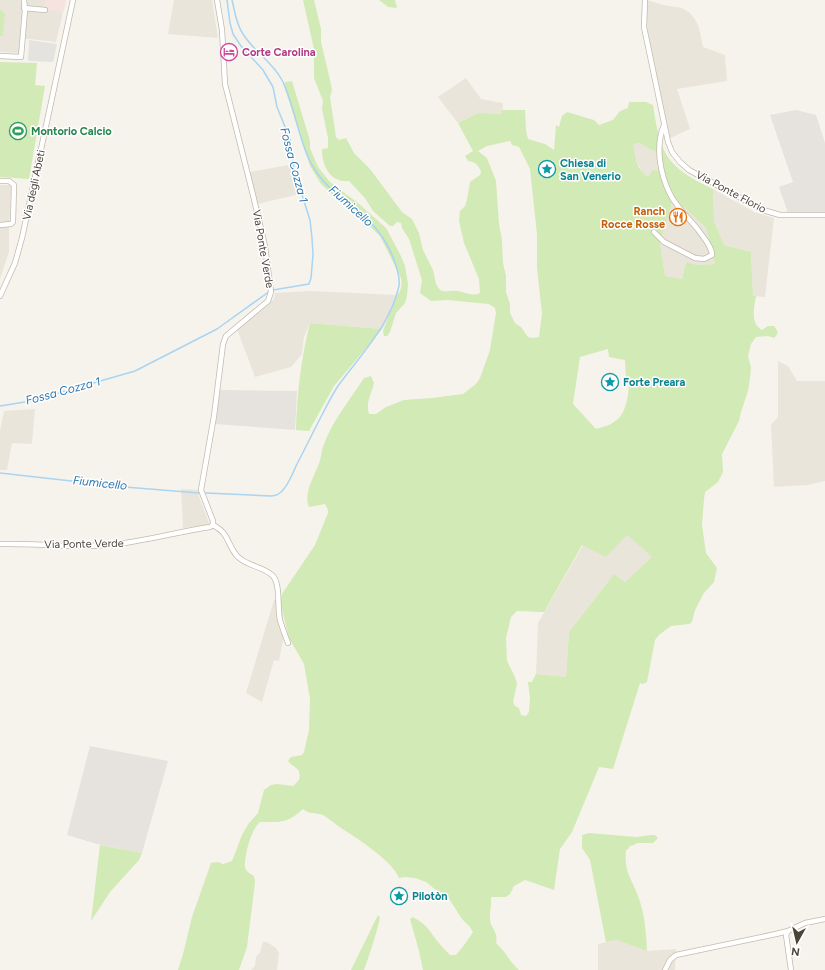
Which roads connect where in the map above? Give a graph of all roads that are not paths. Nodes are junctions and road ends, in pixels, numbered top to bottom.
1 (24, 0) edge
2 (73, 0) edge
3 (217, 0) edge
4 (644, 0) edge
5 (24, 8) junction
6 (45, 10) dead end
7 (0, 56) edge
8 (664, 125) junction
9 (0, 181) edge
10 (825, 215) edge
11 (0, 225) edge
12 (654, 232) dead end
13 (0, 296) edge
14 (213, 525) junction
15 (0, 544) edge
16 (288, 643) dead end
17 (825, 920) edge
18 (788, 930) junction
19 (665, 970) edge
20 (791, 970) edge

1 - 5 street
2 - 13 street, Via degli Abeti
3 - 14 street, Via Ponte Verde
4 - 8 street, Via Ponte Florio
5 - 6 street
5 - 7 street
8 - 10 street, Via Ponte Florio
8 - 12 street, Via Ponte Florio
9 - 11 street
14 - 15 street, Via Ponte Verde
14 - 16 street
17 - 18 street
18 - 19 street
18 - 20 street

